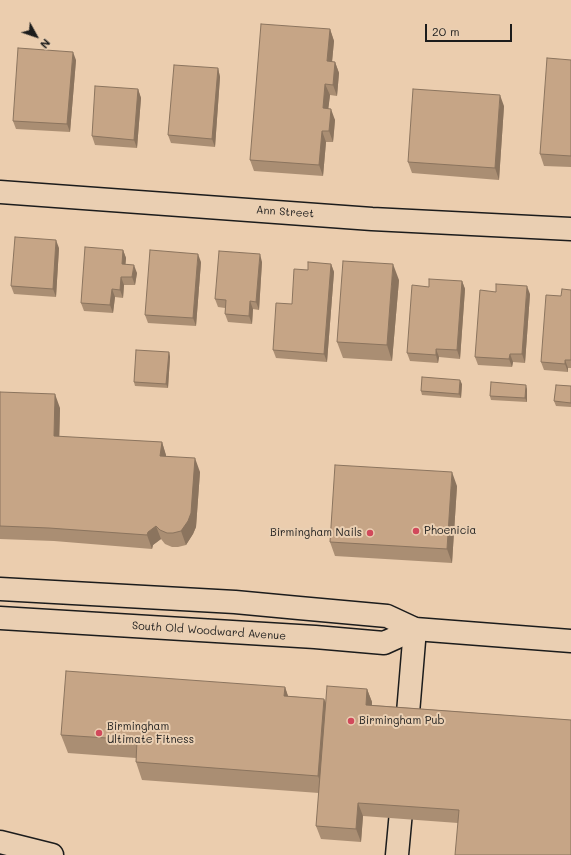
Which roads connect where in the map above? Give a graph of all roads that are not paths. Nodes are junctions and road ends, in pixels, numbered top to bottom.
1 (0, 192) edge
2 (571, 229) edge
3 (0, 589) edge
4 (0, 618) edge
5 (415, 629) junction
6 (571, 641) edge
7 (0, 842) edge
8 (52, 855) edge
9 (397, 855) edge

1 - 2 street, Ann Street
3 - 5 street, South Old Woodward Avenue
4 - 5 street, South Old Woodward Avenue
5 - 6 street, South Old Woodward Avenue
5 - 9 street
7 - 8 street

